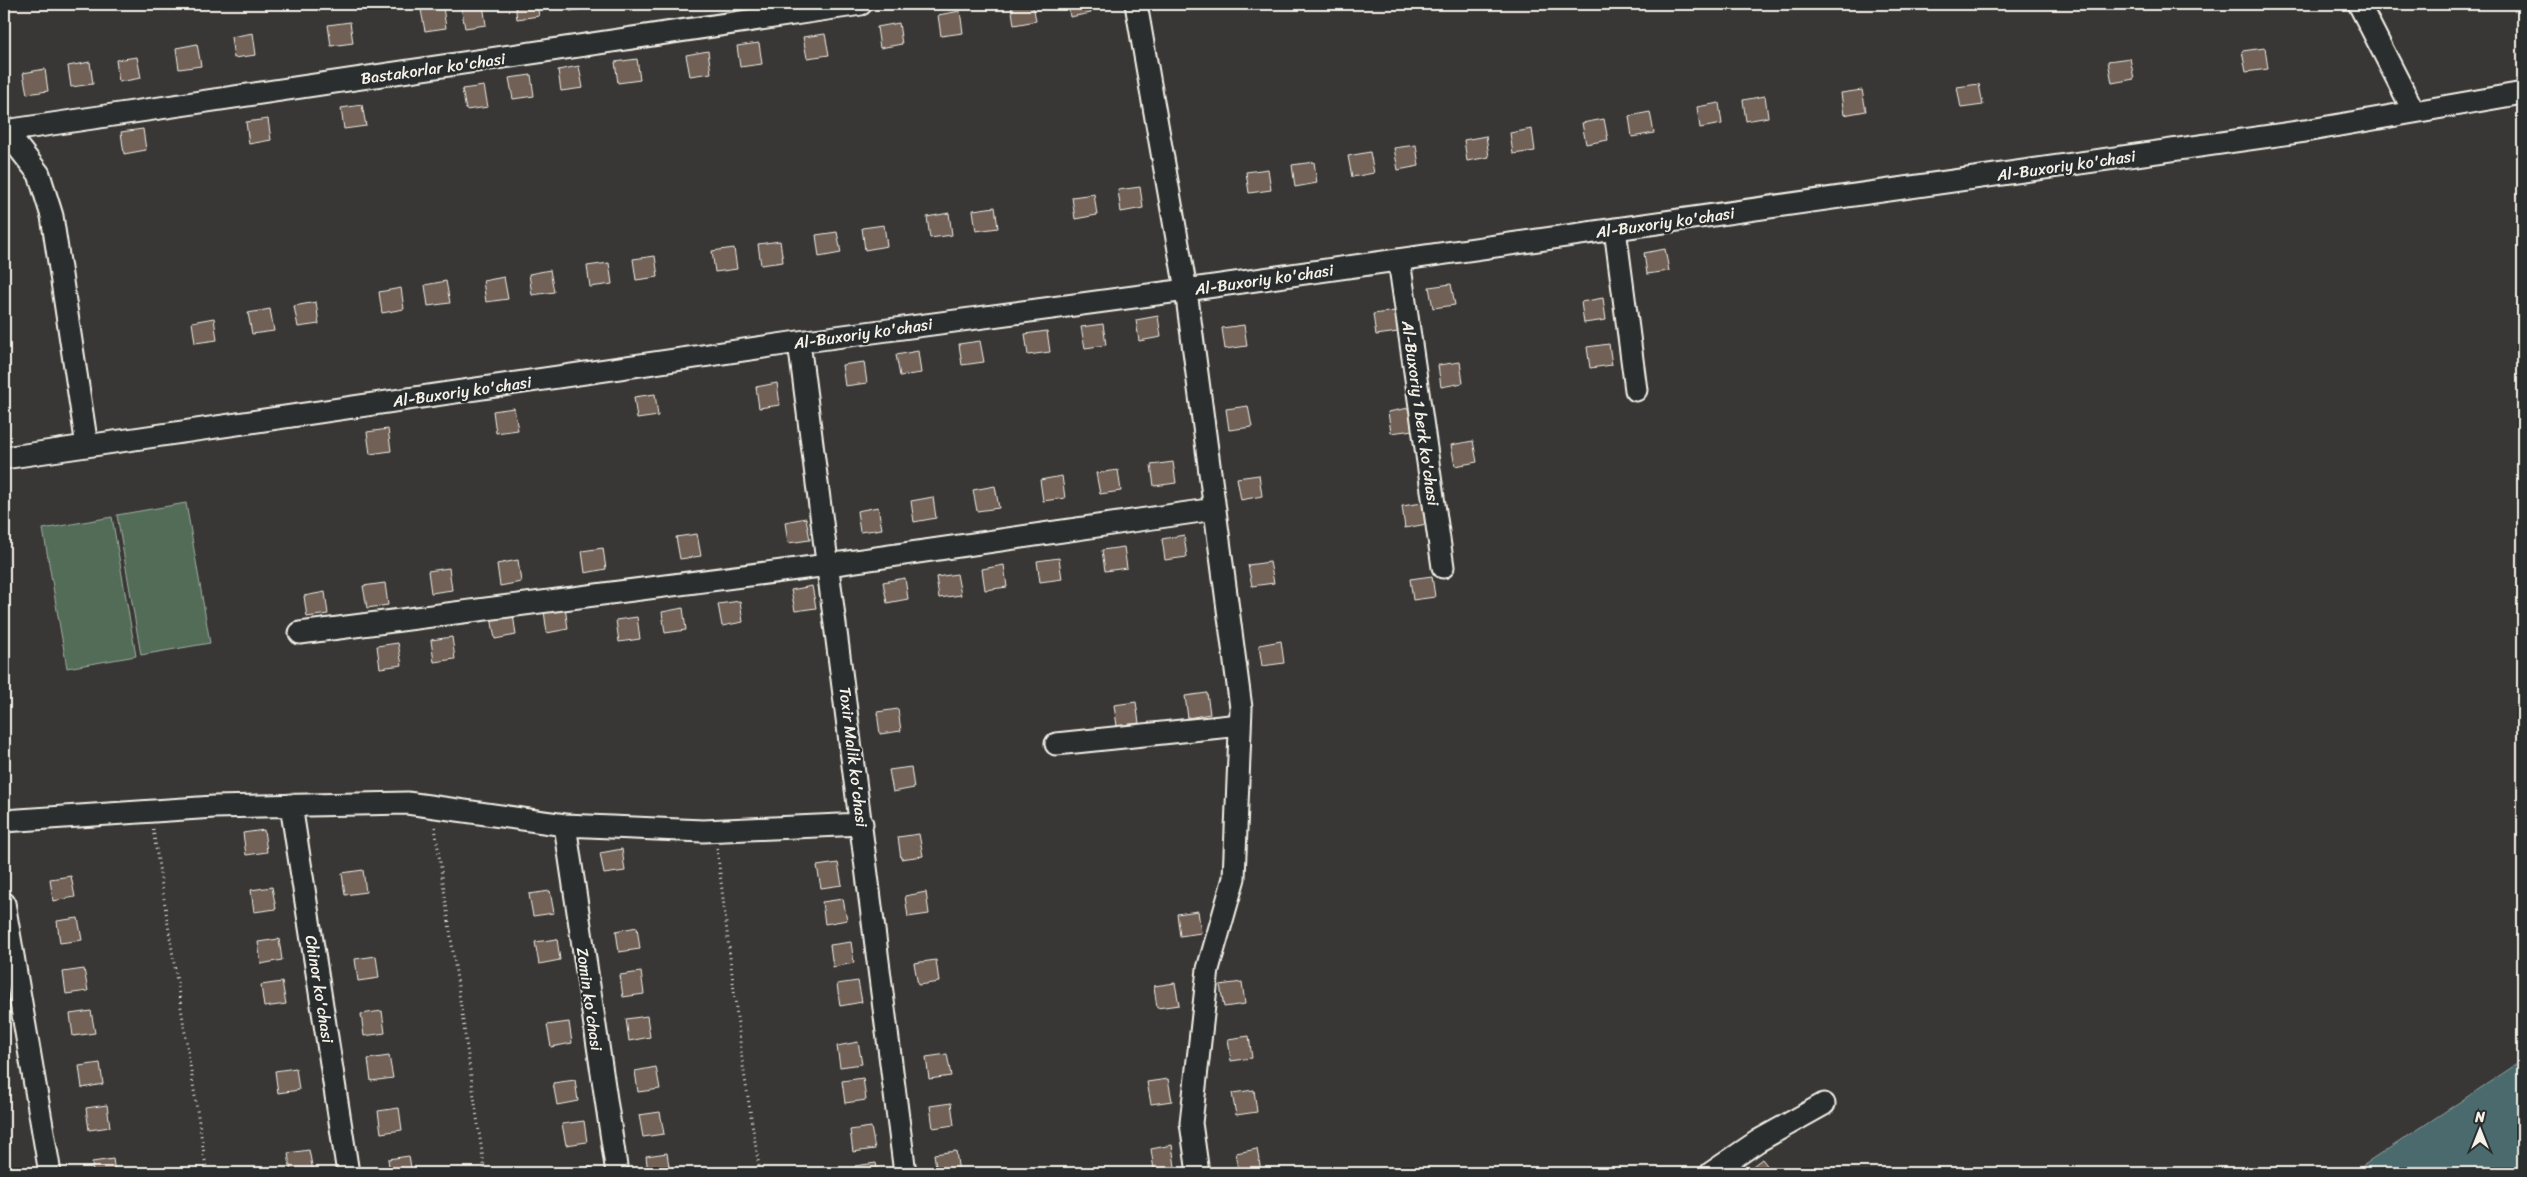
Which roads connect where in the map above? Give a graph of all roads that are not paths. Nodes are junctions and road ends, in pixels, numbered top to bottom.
1 (861, 4) edge
2 (1136, 4) edge
3 (2360, 4) edge
4 (2523, 93) edge
5 (2414, 112) junction
6 (4, 130) edge
7 (1615, 229) junction
8 (1399, 260) junction
9 (1186, 290) junction
10 (800, 342) junction
11 (1636, 390) dead end
12 (87, 446) junction
13 (4, 458) edge
14 (1215, 508) junction
15 (828, 565) junction
16 (1443, 567) dead end
17 (300, 633) dead end
18 (1240, 725) junction
19 (1056, 744) dead end
20 (291, 805) junction
21 (4, 821) edge
22 (862, 824) junction
23 (565, 825) junction
24 (4, 903) edge
25 (1824, 1104) dead end
26 (50, 1173) edge
27 (348, 1173) edge
28 (616, 1173) edge
29 (905, 1173) edge
30 (1198, 1173) edge
31 (1711, 1173) edge

1 - 6 street, Bastakorlar ko'chasi
2 - 9 street
3 - 5 street
4 - 5 street, Al-Buxoriy ko'chasi
5 - 7 street, Al-Buxoriy ko'chasi
6 - 12 street
7 - 8 street, Al-Buxoriy ko'chasi
7 - 11 street
8 - 9 street, Al-Buxoriy ko'chasi
8 - 16 street, Al-Buxoriy 1 berk ko'chasi
9 - 10 street, Al-Buxoriy ko'chasi
9 - 14 street
10 - 12 street, Al-Buxoriy ko'chasi
10 - 15 street, Toxir Malik ko'chasi
12 - 13 street, Al-Buxoriy ko'chasi
14 - 15 street
14 - 18 street
15 - 17 street
15 - 22 street, Toxir Malik ko'chasi
18 - 19 street
18 - 30 street
20 - 21 street
20 - 23 street
20 - 27 street, Chinor ko'chasi
22 - 23 street
22 - 29 street, Toxir Malik ko'chasi
23 - 28 street, Zomin ko'chasi
24 - 26 street
25 - 31 street

